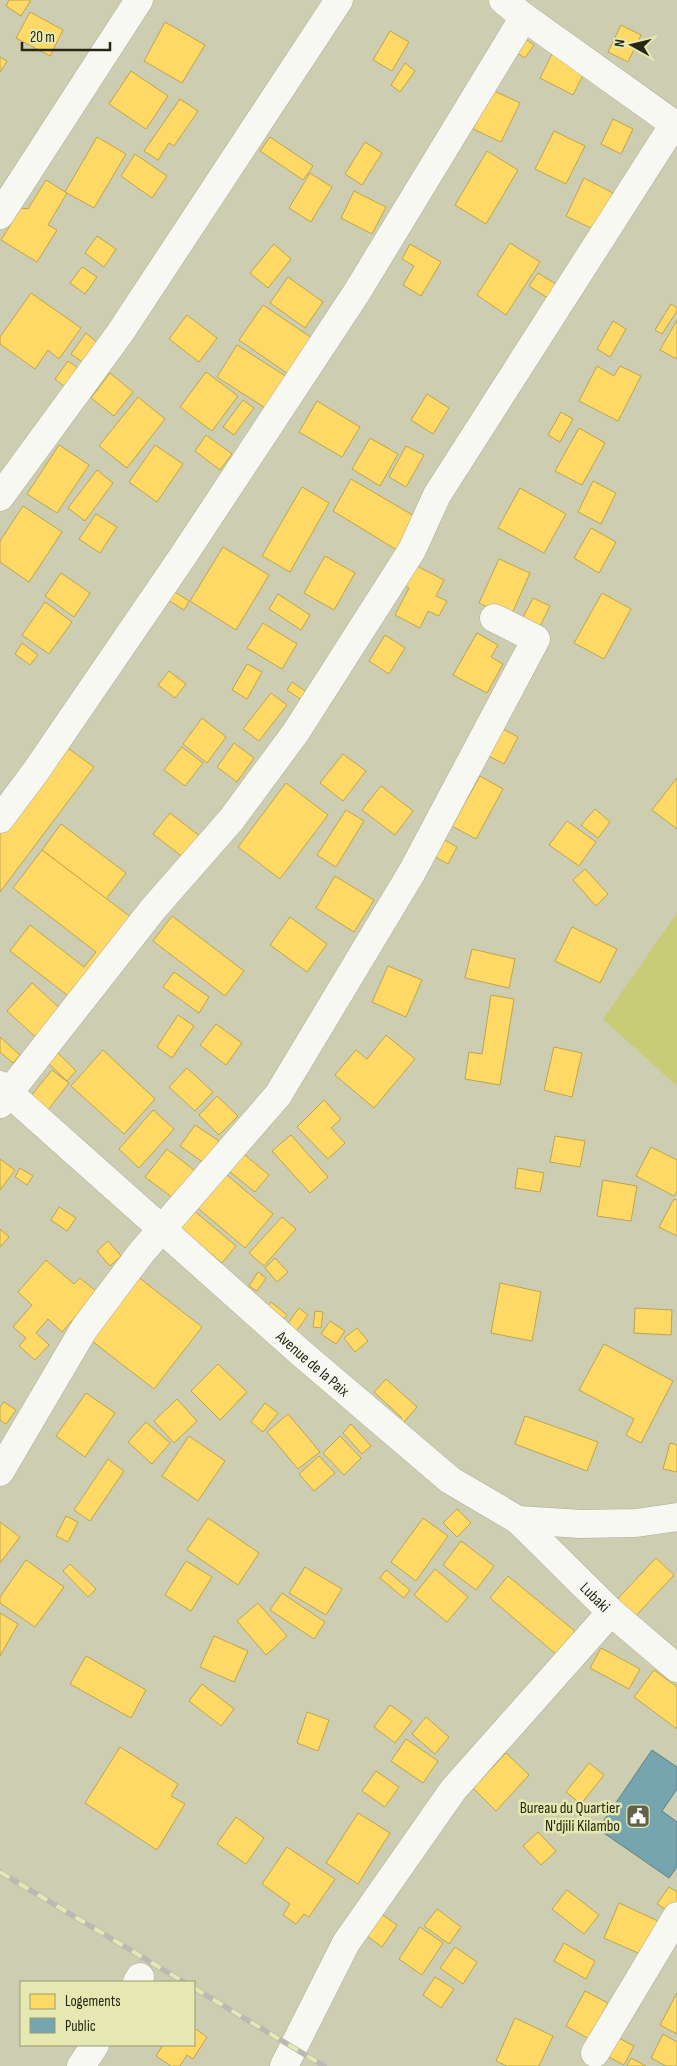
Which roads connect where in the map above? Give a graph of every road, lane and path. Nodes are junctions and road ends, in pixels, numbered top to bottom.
1 (139, 0) edge
2 (339, 0) edge
3 (503, 0) edge
4 (524, 17) junction
5 (676, 125) edge
6 (0, 214) edge
7 (0, 497) edge
8 (494, 618) dead end
9 (0, 819) edge
10 (3, 1093) edge
11 (162, 1229) junction
12 (0, 1472) edge
13 (677, 1517) edge
14 (518, 1520) junction
15 (611, 1612) junction
16 (677, 1668) edge
17 (677, 1916) edge
18 (94, 2046) edge
19 (595, 2053) dead end
20 (81, 2066) edge
21 (284, 2066) edge

1 - 6 street
2 - 7 street
3 - 4 street
4 - 5 street
4 - 9 street
5 - 10 street
8 - 11 street
10 - 11 street, Avenue de la Paix
11 - 12 street
11 - 14 street, Avenue de la Paix
13 - 14 street, Avenue de la Paix
14 - 15 street, Lubaki
15 - 16 street, Lubaki
15 - 21 street
17 - 19 street
18 - 20 street

